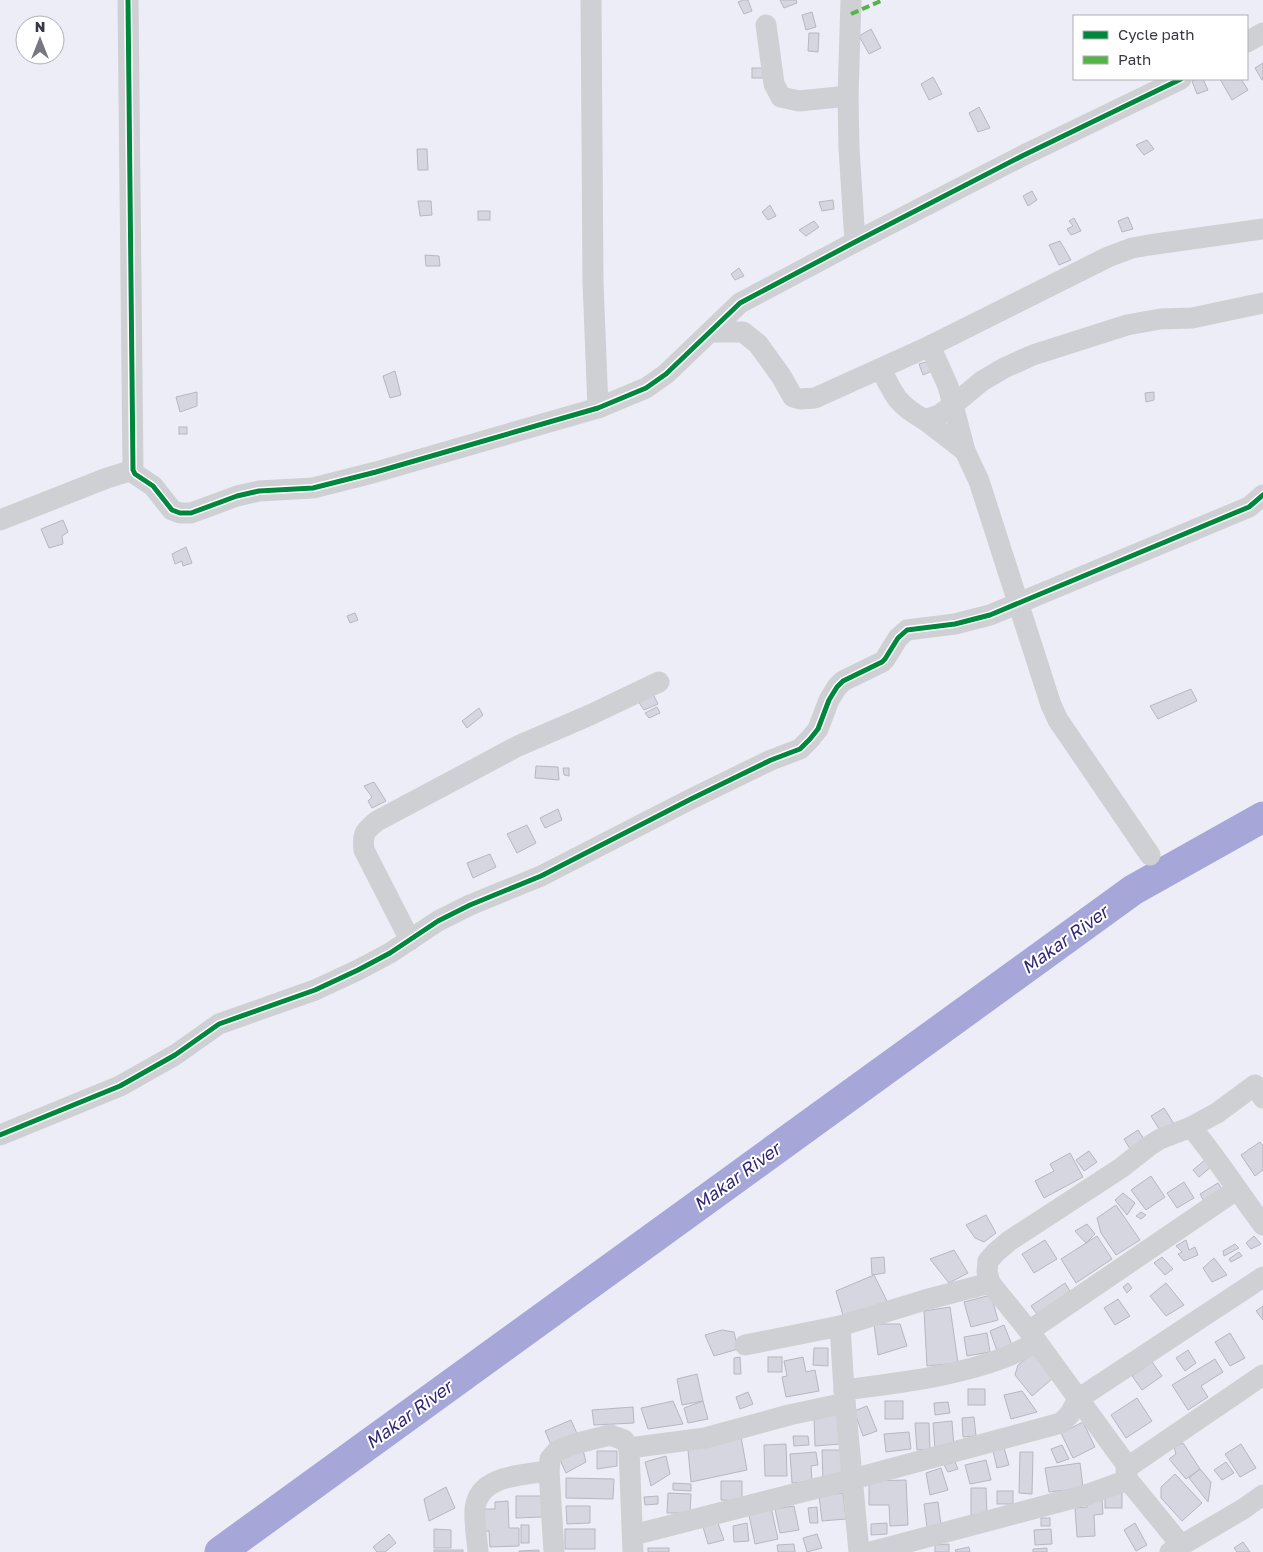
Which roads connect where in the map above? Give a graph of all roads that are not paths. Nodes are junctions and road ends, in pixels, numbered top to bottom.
1 (128, 0) edge
2 (591, 0) edge
3 (851, 0) edge
4 (766, 25) dead end
5 (1263, 33) edge
6 (1248, 41) edge
7 (1179, 80) edge
8 (848, 96) junction
9 (1263, 229) edge
10 (855, 242) junction
11 (740, 303) junction
12 (1263, 303) edge
13 (710, 332) junction
14 (743, 332) junction
15 (930, 346) junction
16 (881, 368) junction
17 (953, 405) junction
18 (598, 408) junction
19 (925, 420) junction
20 (965, 451) junction
21 (133, 470) junction
22 (1263, 495) edge
23 (0, 520) edge
24 (1018, 604) junction
25 (659, 682) dead end
26 (1150, 855) dead end
27 (410, 940) junction
28 (1260, 1088) edge
29 (1191, 1127) junction
30 (0, 1135) edge
31 (1236, 1190) junction
32 (1263, 1226) edge
33 (1263, 1277) edge
34 (990, 1283) junction
35 (840, 1326) junction
36 (1033, 1337) junction
37 (745, 1345) dead end
38 (1263, 1375) edge
39 (845, 1397) junction
40 (1078, 1399) junction
41 (629, 1448) junction
42 (549, 1471) junction
43 (1128, 1474) junction
44 (853, 1479) junction
45 (1263, 1495) edge
46 (633, 1544) edge
47 (1175, 1548) edge
48 (478, 1552) edge
49 (554, 1552) edge
50 (859, 1552) edge
51 (871, 1552) edge

1 - 21 street
2 - 18 street
3 - 8 street
4 - 8 street
5 - 6 street
7 - 10 street
8 - 10 street
9 - 15 street
10 - 11 street
11 - 13 street
11 - 14 street
12 - 17 street
13 - 14 street
13 - 18 street
14 - 16 street
15 - 16 street
15 - 17 street
16 - 19 street
17 - 19 street
17 - 20 street
18 - 21 street
19 - 20 street
20 - 24 street
21 - 23 street
22 - 24 street
24 - 26 street
24 - 27 street
25 - 27 street
27 - 30 street
28 - 29 street
29 - 31 street
29 - 34 street
31 - 32 street
31 - 36 street
33 - 40 street
34 - 35 street
34 - 36 street
35 - 37 street
35 - 39 street
36 - 39 street
36 - 40 street
38 - 43 street
39 - 41 street
39 - 44 street
40 - 43 street
40 - 44 street
41 - 42 street
41 - 46 street
42 - 48 street
42 - 49 street
43 - 47 street
43 - 51 street
44 - 46 street
44 - 50 street
45 - 47 street

